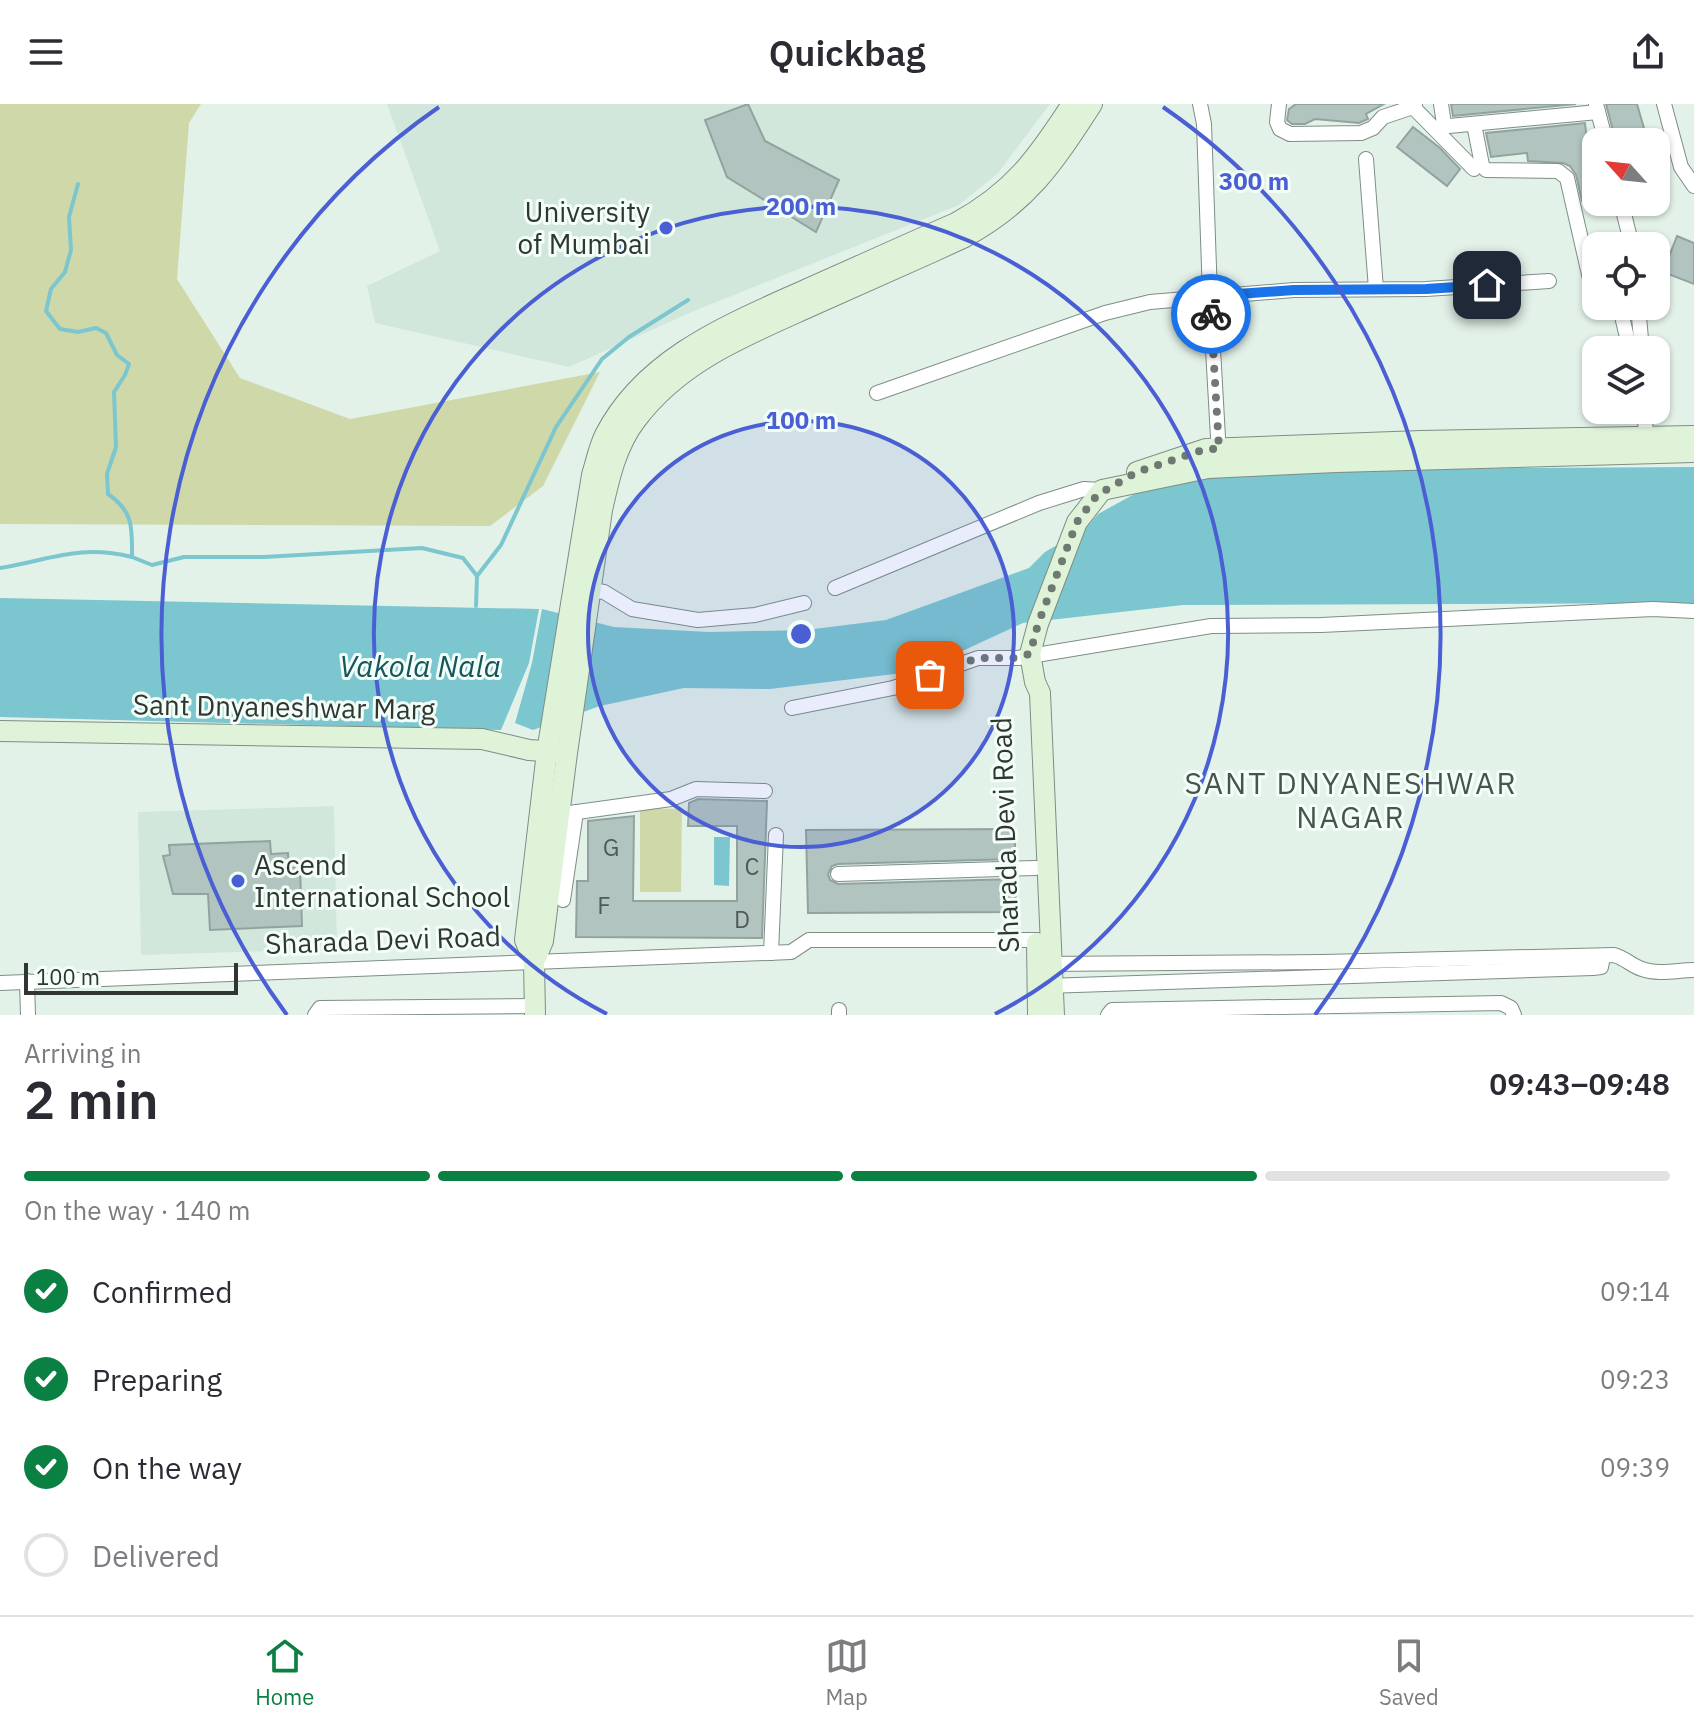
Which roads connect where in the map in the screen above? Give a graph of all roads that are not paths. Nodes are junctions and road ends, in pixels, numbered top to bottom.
1 (1072, 104) edge
2 (1092, 104) edge
3 (1200, 104) edge
4 (1279, 104) edge
5 (1441, 104) edge
6 (1664, 104) edge
7 (1414, 106) edge
8 (1597, 108) edge
9 (1474, 124) junction
10 (1602, 128) edge
11 (1366, 159) dead end
12 (1474, 169) dead end
13 (1694, 186) edge
14 (1582, 244) edge
15 (1549, 281) dead end
16 (1376, 289) junction
17 (1210, 296) junction
18 (749, 324) junction
19 (877, 393) dead end
20 (1645, 424) edge
21 (1694, 436) edge
22 (1646, 444) junction
23 (1694, 452) edge
24 (1219, 458) junction
25 (1110, 488) junction
26 (835, 588) dead end
27 (591, 592) junction
28 (804, 603) dead end
29 (1694, 611) edge
30 (1030, 654) junction
31 (792, 708) dead end
32 (560, 730) junction
33 (0, 731) edge
34 (557, 752) junction
35 (765, 791) dead end
36 (559, 812) junction
37 (776, 835) dead end
38 (1040, 840) junction
39 (1036, 868) junction
40 (838, 874) dead end
41 (1037, 940) junction
42 (771, 953) junction
43 (534, 962) junction
44 (1045, 964) junction
45 (1100, 964) junction
46 (1476, 965) junction
47 (1694, 970) edge
48 (27, 981) junction
49 (0, 983) edge
50 (1102, 984) junction
51 (1045, 986) junction
52 (535, 1011) edge
53 (1049, 1013) edge
54 (28, 1015) edge
55 (315, 1015) edge
56 (1108, 1015) edge
57 (1514, 1015) edge

1 - 18 street
2 - 18 street
3 - 17 street
4 - 7 street
5 - 9 street
6 - 13 street
7 - 12 street
8 - 9 street
8 - 10 street
9 - 14 street
11 - 16 street
15 - 16 street
16 - 17 street
17 - 19 street
17 - 24 street
18 - 27 street
18 - 32 street
20 - 22 street
21 - 22 street
22 - 23 street
22 - 24 street
24 - 25 street
25 - 26 street
25 - 30 street
27 - 28 street
27 - 32 street
29 - 30 street
30 - 31 street
30 - 38 street, Sharada Devi Road
32 - 34 street
33 - 34 street, Sant Dnyaneshwar Marg
34 - 36 street
35 - 36 street
36 - 43 street
36 - 43 street
37 - 42 street
38 - 39 street, Sharada Devi Road
38 - 44 street
39 - 40 street
39 - 41 street, Sharada Devi Road
41 - 42 street, Sharada Devi Road
41 - 44 street, Sharada Devi Road
42 - 43 street, Sharada Devi Road
43 - 48 street, Sharada Devi Road
43 - 52 street
44 - 45 street
44 - 51 street, Sharada Devi Road
45 - 46 street
45 - 50 street
46 - 47 street
46 - 50 street
48 - 49 street, Sharada Devi Road
48 - 54 street
50 - 51 street
51 - 53 street, Sharada Devi Road
52 - 55 street
56 - 57 street

